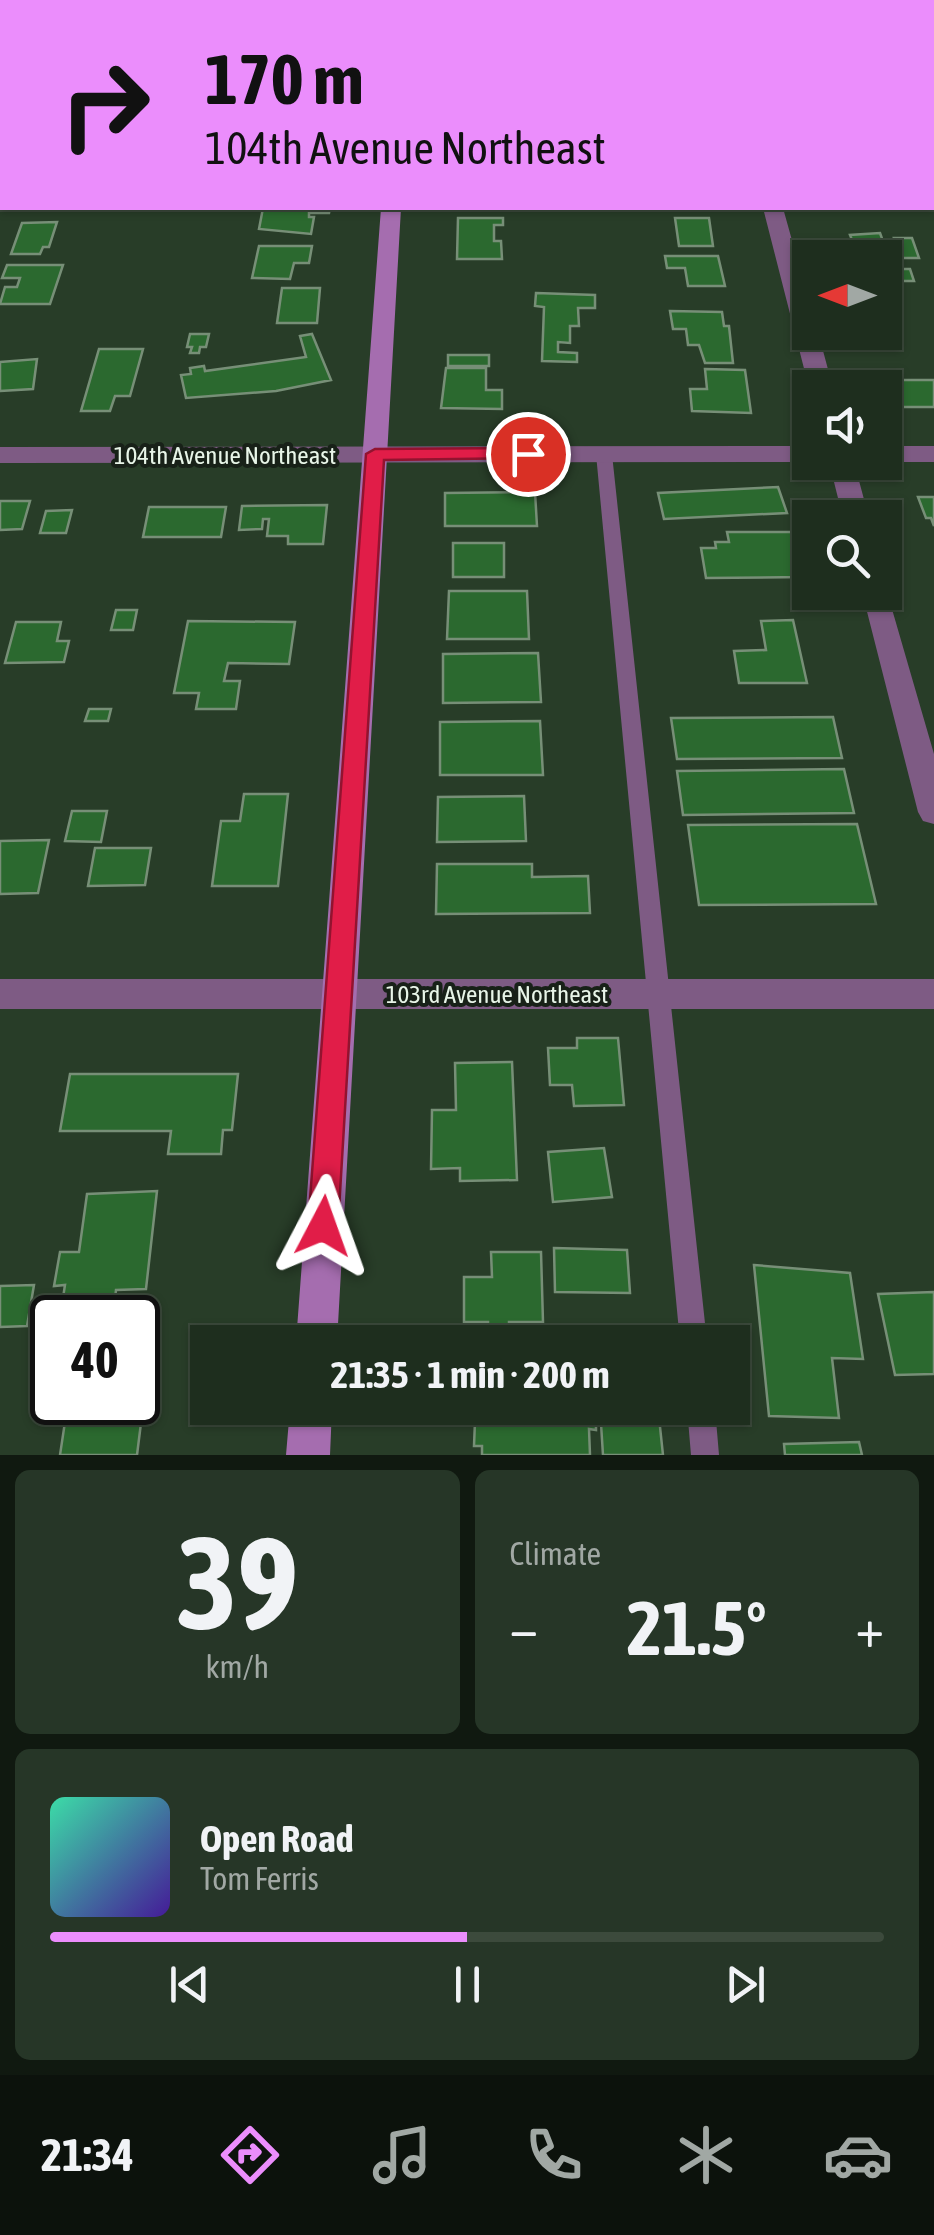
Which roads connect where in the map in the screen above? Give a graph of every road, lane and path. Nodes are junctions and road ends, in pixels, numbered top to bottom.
1 (391, 210) edge
2 (775, 210) edge
3 (816, 370) edge
4 (375, 454) junction
5 (604, 454) junction
6 (792, 454) edge
7 (902, 454) edge
8 (934, 454) edge
9 (0, 455) edge
10 (881, 610) edge
11 (934, 812) edge
12 (0, 994) edge
13 (339, 994) junction
14 (661, 994) junction
15 (934, 994) edge
16 (317, 1325) edge
17 (692, 1325) edge
18 (310, 1425) edge
19 (702, 1425) edge
20 (308, 1455) edge
21 (705, 1455) edge

1 - 4 street
2 - 3 street
4 - 5 street, 104th Avenue Northeast
4 - 9 street, 104th Avenue Northeast
4 - 13 street
5 - 6 street, 104th Avenue Northeast
5 - 14 lane
7 - 8 street
10 - 11 street
12 - 13 street, 103rd Avenue Northeast
13 - 14 street, 103rd Avenue Northeast
13 - 16 street
14 - 15 street, 103rd Avenue Northeast
14 - 17 lane
18 - 20 street
19 - 21 lane

